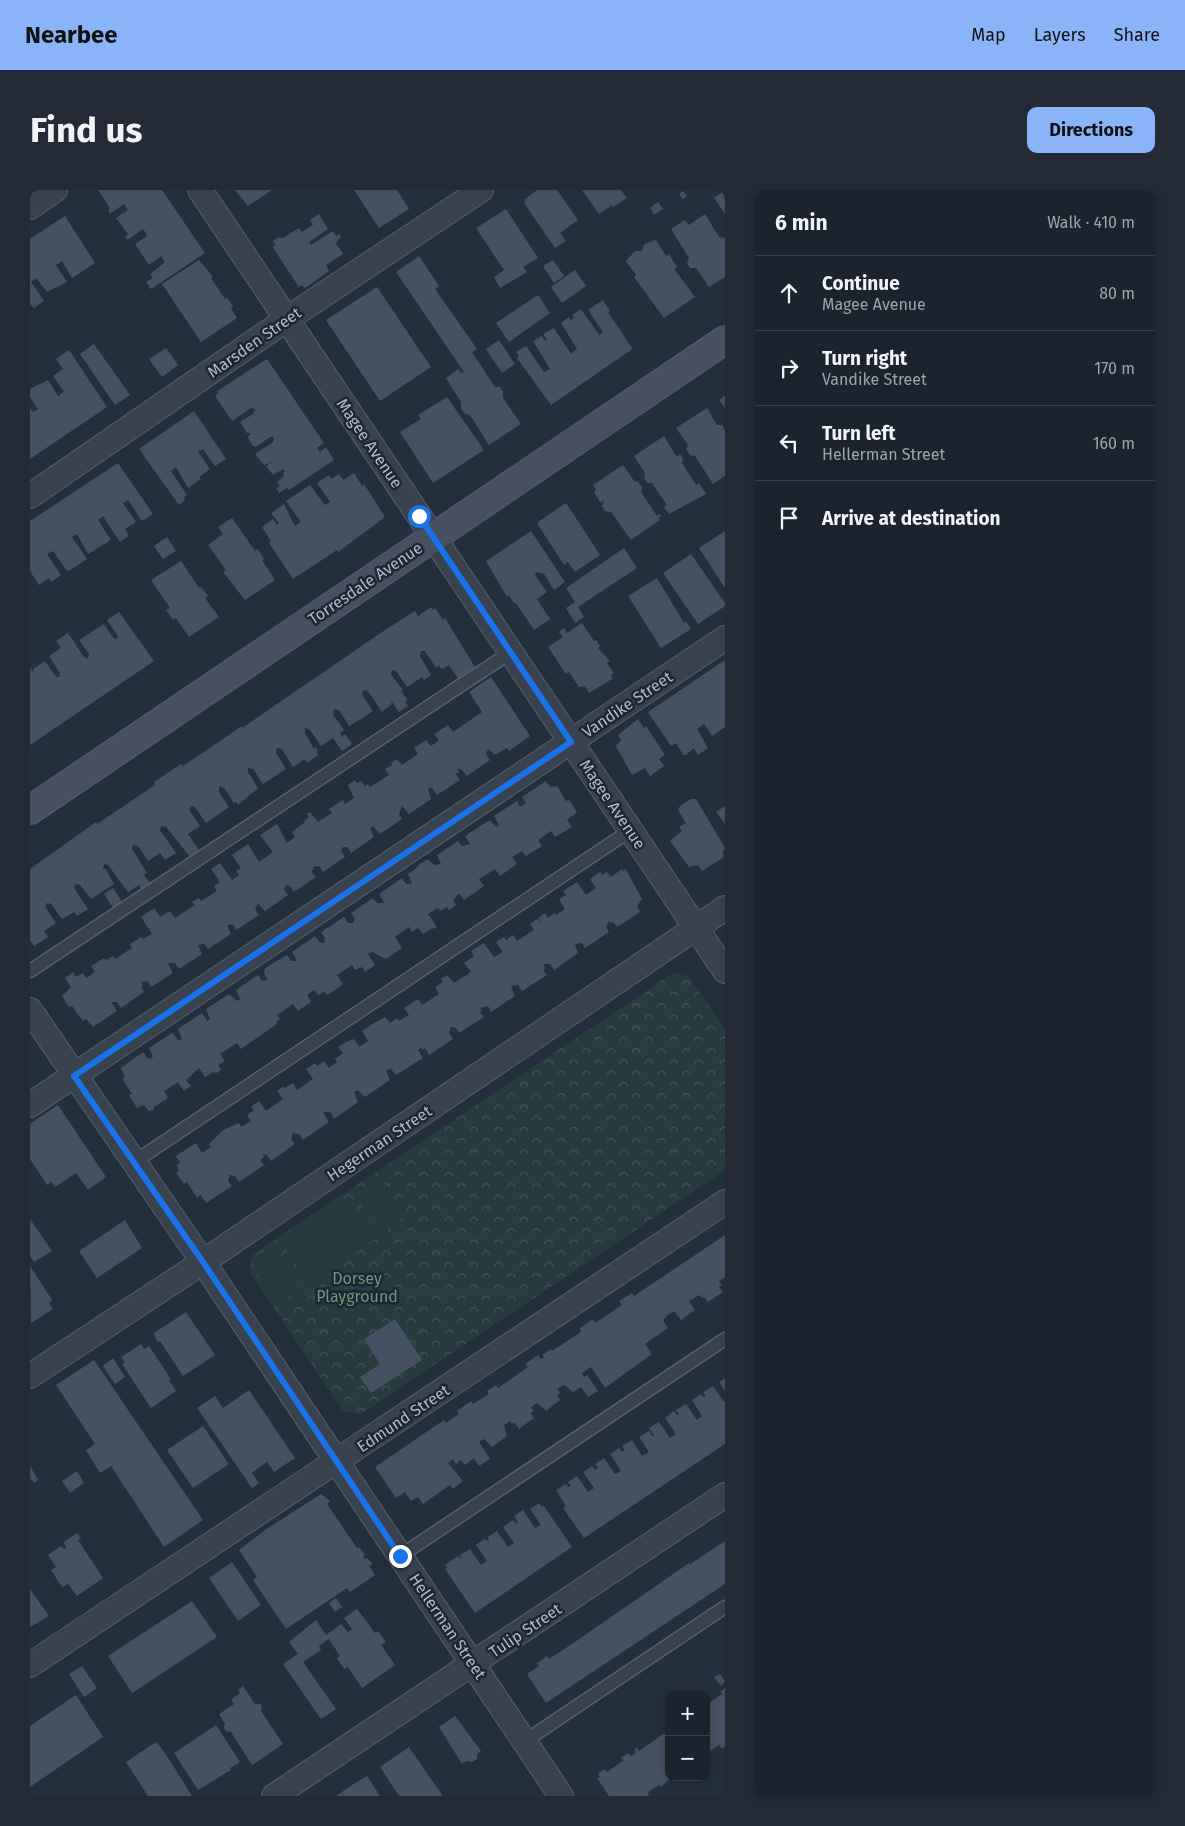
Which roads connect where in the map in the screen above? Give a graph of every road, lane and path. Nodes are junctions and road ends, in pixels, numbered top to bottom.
1 (55, 190) edge
2 (200, 190) edge
3 (480, 190) edge
4 (30, 207) edge
5 (287, 319) junction
6 (725, 340) edge
7 (30, 496) edge
8 (433, 537) junction
9 (725, 638) edge
10 (511, 652) junction
11 (571, 742) junction
12 (30, 810) edge
13 (631, 830) junction
14 (725, 908) edge
15 (696, 928) junction
16 (30, 971) edge
17 (725, 971) edge
18 (30, 1010) edge
19 (74, 1076) junction
20 (30, 1105) edge
21 (134, 1162) junction
22 (725, 1202) edge
23 (203, 1262) junction
24 (725, 1339) edge
25 (30, 1376) edge
26 (336, 1463) junction
27 (725, 1496) edge
28 (400, 1556) junction
29 (725, 1607) edge
30 (474, 1664) junction
31 (30, 1666) edge
32 (525, 1741) junction
33 (274, 1796) edge
34 (561, 1796) edge

1 - 4 street
2 - 5 street, Magee Avenue
3 - 5 street, Marsden Street
5 - 7 street, Marsden Street
5 - 8 street, Magee Avenue
6 - 8 street, Torresdale Avenue
8 - 10 street, Magee Avenue
8 - 12 street, Torresdale Avenue
9 - 11 street, Vandike Street
10 - 11 street, Magee Avenue
10 - 16 lane
11 - 13 street, Magee Avenue
11 - 19 street, Vandike Street
13 - 15 street, Magee Avenue
13 - 21 lane
14 - 15 street, Hegerman Street
15 - 17 street, Magee Avenue
15 - 23 street, Hegerman Street
18 - 19 street, Hellerman Street
19 - 20 street, Vandike Street
19 - 21 street, Hellerman Street
21 - 23 street, Hellerman Street
22 - 26 street, Edmund Street
23 - 25 street, Hegerman Street
23 - 26 street, Hellerman Street
24 - 28 lane
26 - 28 street, Hellerman Street
26 - 31 street, Edmund Street
27 - 30 street, Tulip Street
28 - 30 street, Hellerman Street
29 - 32 lane
30 - 32 street, Hellerman Street
30 - 33 street, Tulip Street
32 - 34 street, Hellerman Street

